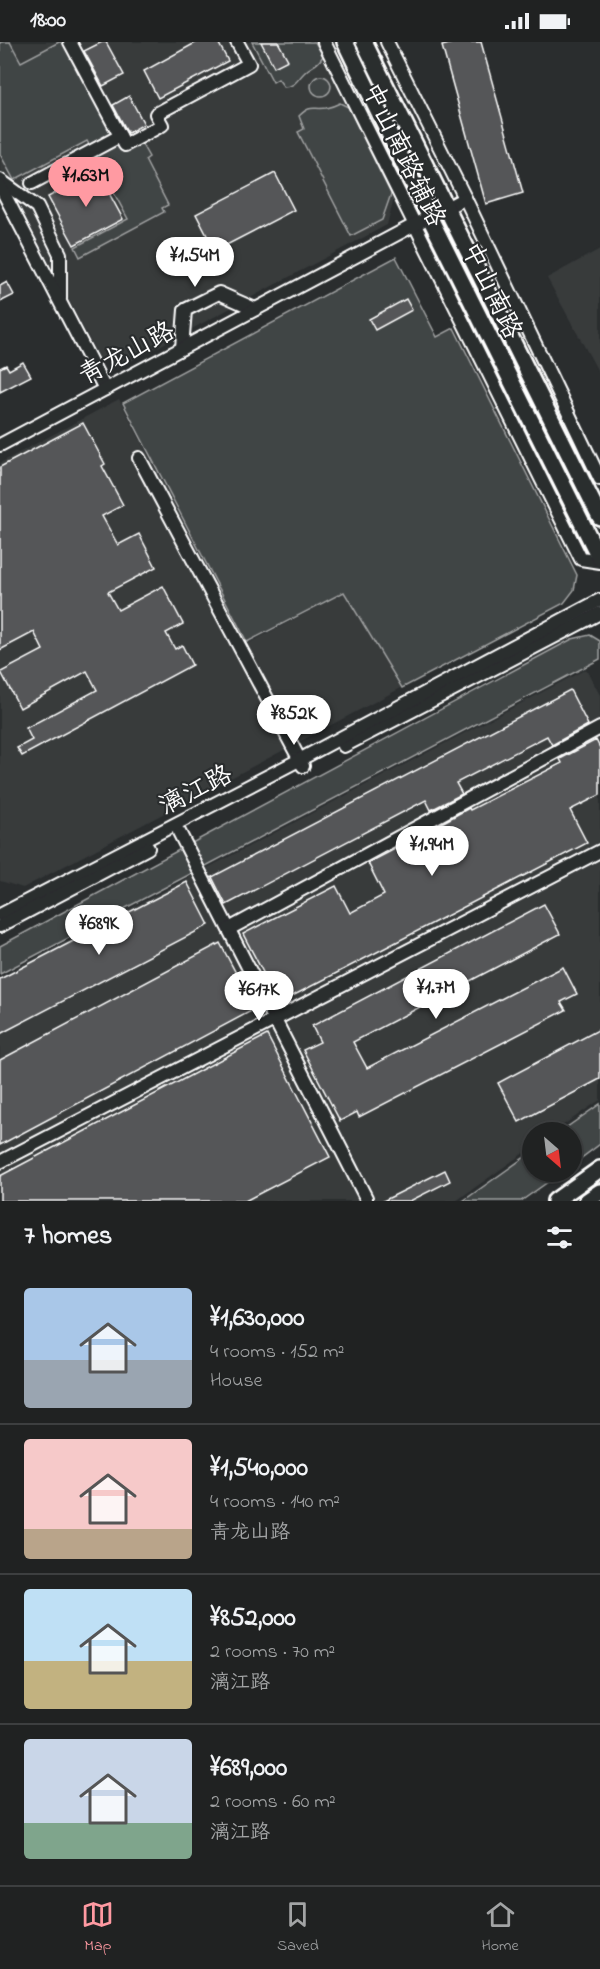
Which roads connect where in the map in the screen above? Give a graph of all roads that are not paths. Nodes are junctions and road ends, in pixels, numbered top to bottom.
1 (70, 42) edge
2 (237, 42) edge
3 (324, 42) edge
4 (345, 42) edge
5 (364, 42) edge
6 (387, 42) edge
7 (120, 136) junction
8 (0, 180) edge
9 (32, 183) dead end
10 (0, 186) edge
11 (465, 198) junction
12 (445, 208) junction
13 (429, 216) junction
14 (415, 224) junction
15 (60, 303) junction
16 (255, 309) junction
17 (182, 348) junction
18 (105, 389) junction
19 (0, 445) edge
20 (139, 458) dead end
21 (600, 479) edge
22 (600, 517) edge
23 (600, 561) edge
24 (600, 600) edge
25 (600, 613) edge
26 (600, 728) edge
27 (301, 763) junction
28 (179, 832) junction
29 (600, 851) edge
30 (1, 919) edge
31 (229, 929) junction
32 (275, 1019) junction
33 (0, 1162) edge
34 (600, 1169) edge
35 (600, 1191) edge
36 (366, 1198) dead end
37 (555, 1201) edge
38 (587, 1201) edge

1 - 7 street
2 - 7 street
3 - 14 street, 中山南路辅路
4 - 13 main road, 中山南路
5 - 12 main road, 中山南路
6 - 11 street, 中山南路辅路
7 - 9 street
8 - 15 street
10 - 15 street
11 - 12 street, 青龙山路
11 - 21 street, 中山南路辅路
12 - 13 street, 青龙山路
12 - 22 main road, 中山南路
13 - 14 street, 青龙山路
13 - 23 main road, 中山南路
14 - 16 street, 青龙山路
14 - 23 street, 中山南路辅路
15 - 18 street
16 - 17 street, 青龙山路
16 - 17 street
17 - 18 street, 青龙山路
18 - 19 street, 青龙山路
20 - 27 street
24 - 27 street, 漓江路
25 - 27 street, 漓江路
26 - 31 street
27 - 28 street, 漓江路
27 - 30 street, 漓江路
28 - 30 street, 漓江路
28 - 31 street
29 - 32 street
31 - 32 street
32 - 33 street
32 - 36 street
34 - 37 main road
35 - 38 main road

